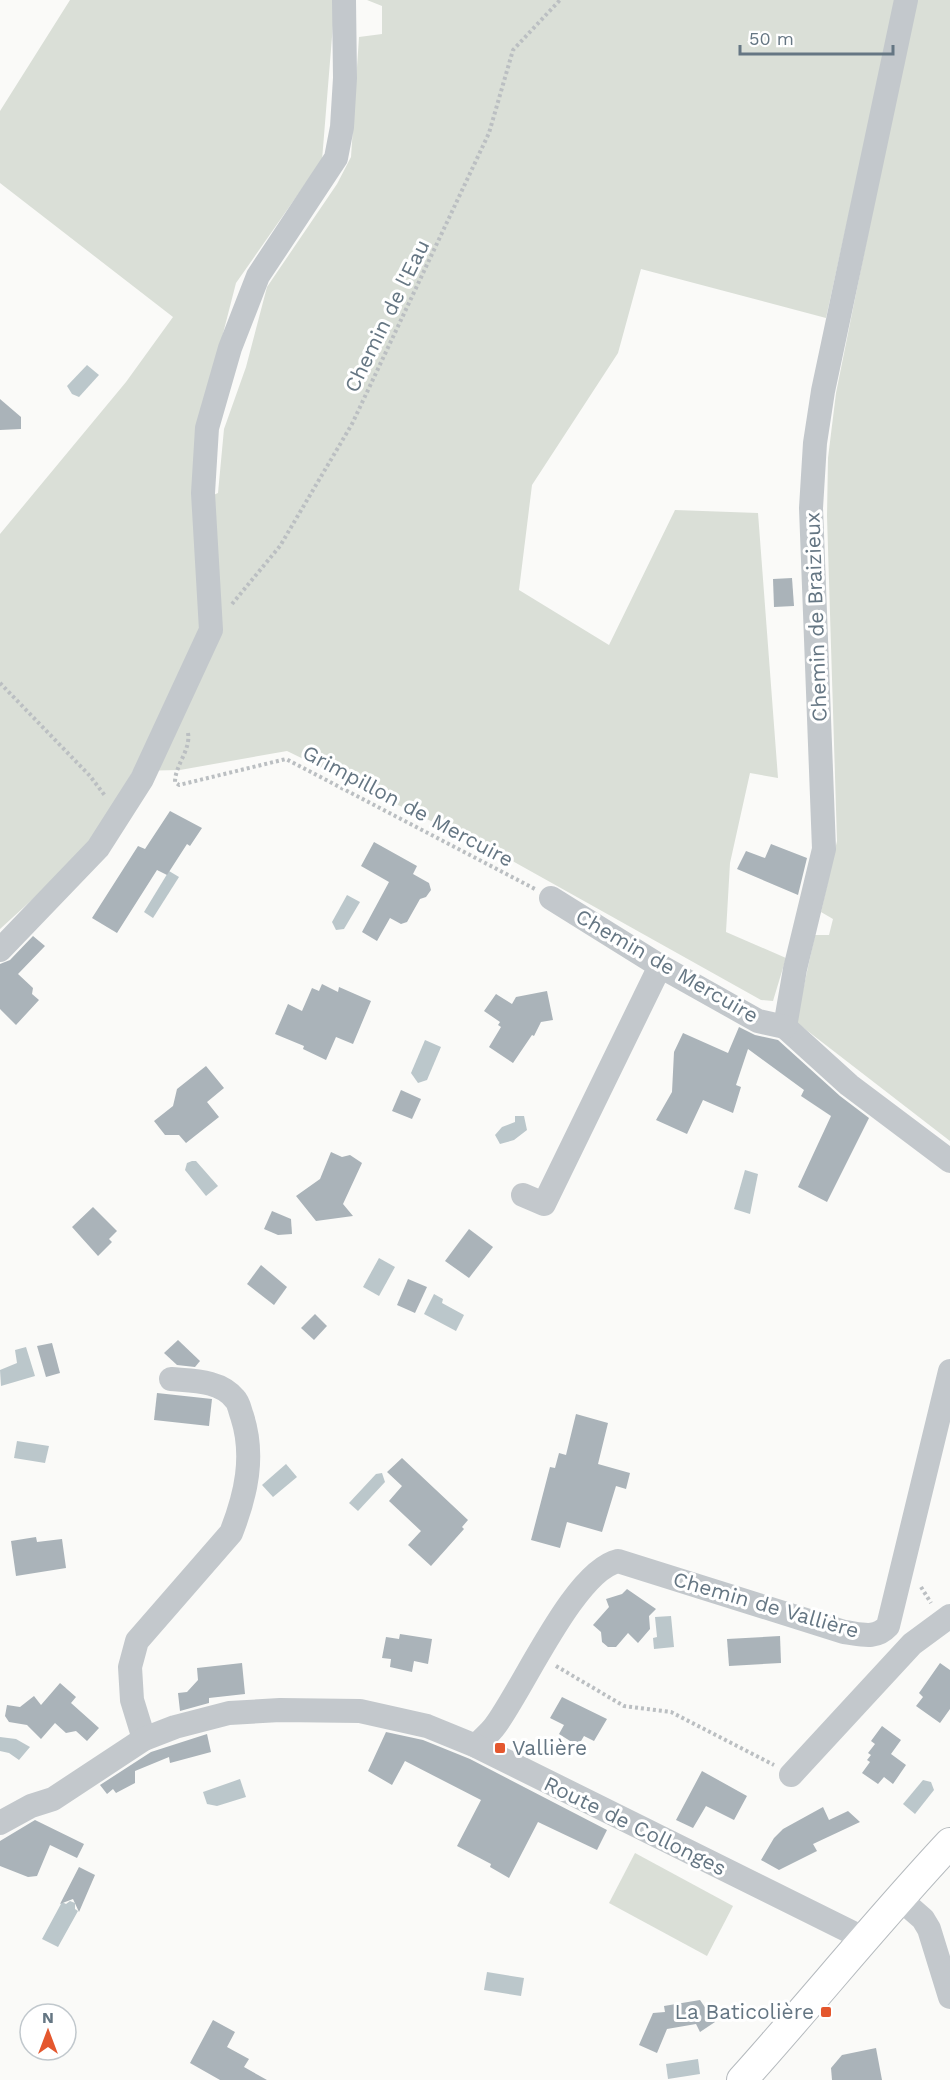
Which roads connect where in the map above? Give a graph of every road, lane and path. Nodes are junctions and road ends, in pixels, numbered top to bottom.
1 (344, 0) edge
2 (560, 0) edge
3 (906, 0) edge
4 (211, 630) junction
5 (0, 683) edge
6 (186, 723) dead end
7 (114, 799) dead end
8 (551, 898) joint
9 (0, 950) edge
10 (660, 966) junction
11 (785, 1027) junction
12 (950, 1161) edge
13 (523, 1195) dead end
14 (950, 1371) edge
15 (171, 1379) dead end
16 (950, 1616) edge
17 (537, 1655) junction
18 (144, 1739) junction
19 (476, 1746) junction
20 (790, 1775) joint
21 (0, 1823) edge
22 (950, 1843) edge
23 (899, 1898) junction
24 (864, 1939) junction
25 (950, 1997) edge
26 (742, 2080) edge

1 - 4 street
2 - 4 path, Chemin de l'Eau
3 - 11 street, Chemin de Braizieux
4 - 9 street
5 - 7 path
6 - 8 path, Grimpillon de Mercuire
8 - 10 street, Chemin de Mercuire
10 - 11 street, Chemin de Mercuire
10 - 13 street
11 - 12 street
14 - 17 street, Chemin de Vallière
15 - 18 street
16 - 20 street
17 - 19 street, Chemin de Vallière
17 - 20 path
18 - 19 street, Route de Collonges
18 - 21 street, Route de Collonges
19 - 24 street, Route de Collonges
22 - 23 main road
23 - 24 main road
23 - 25 street
24 - 26 main road

